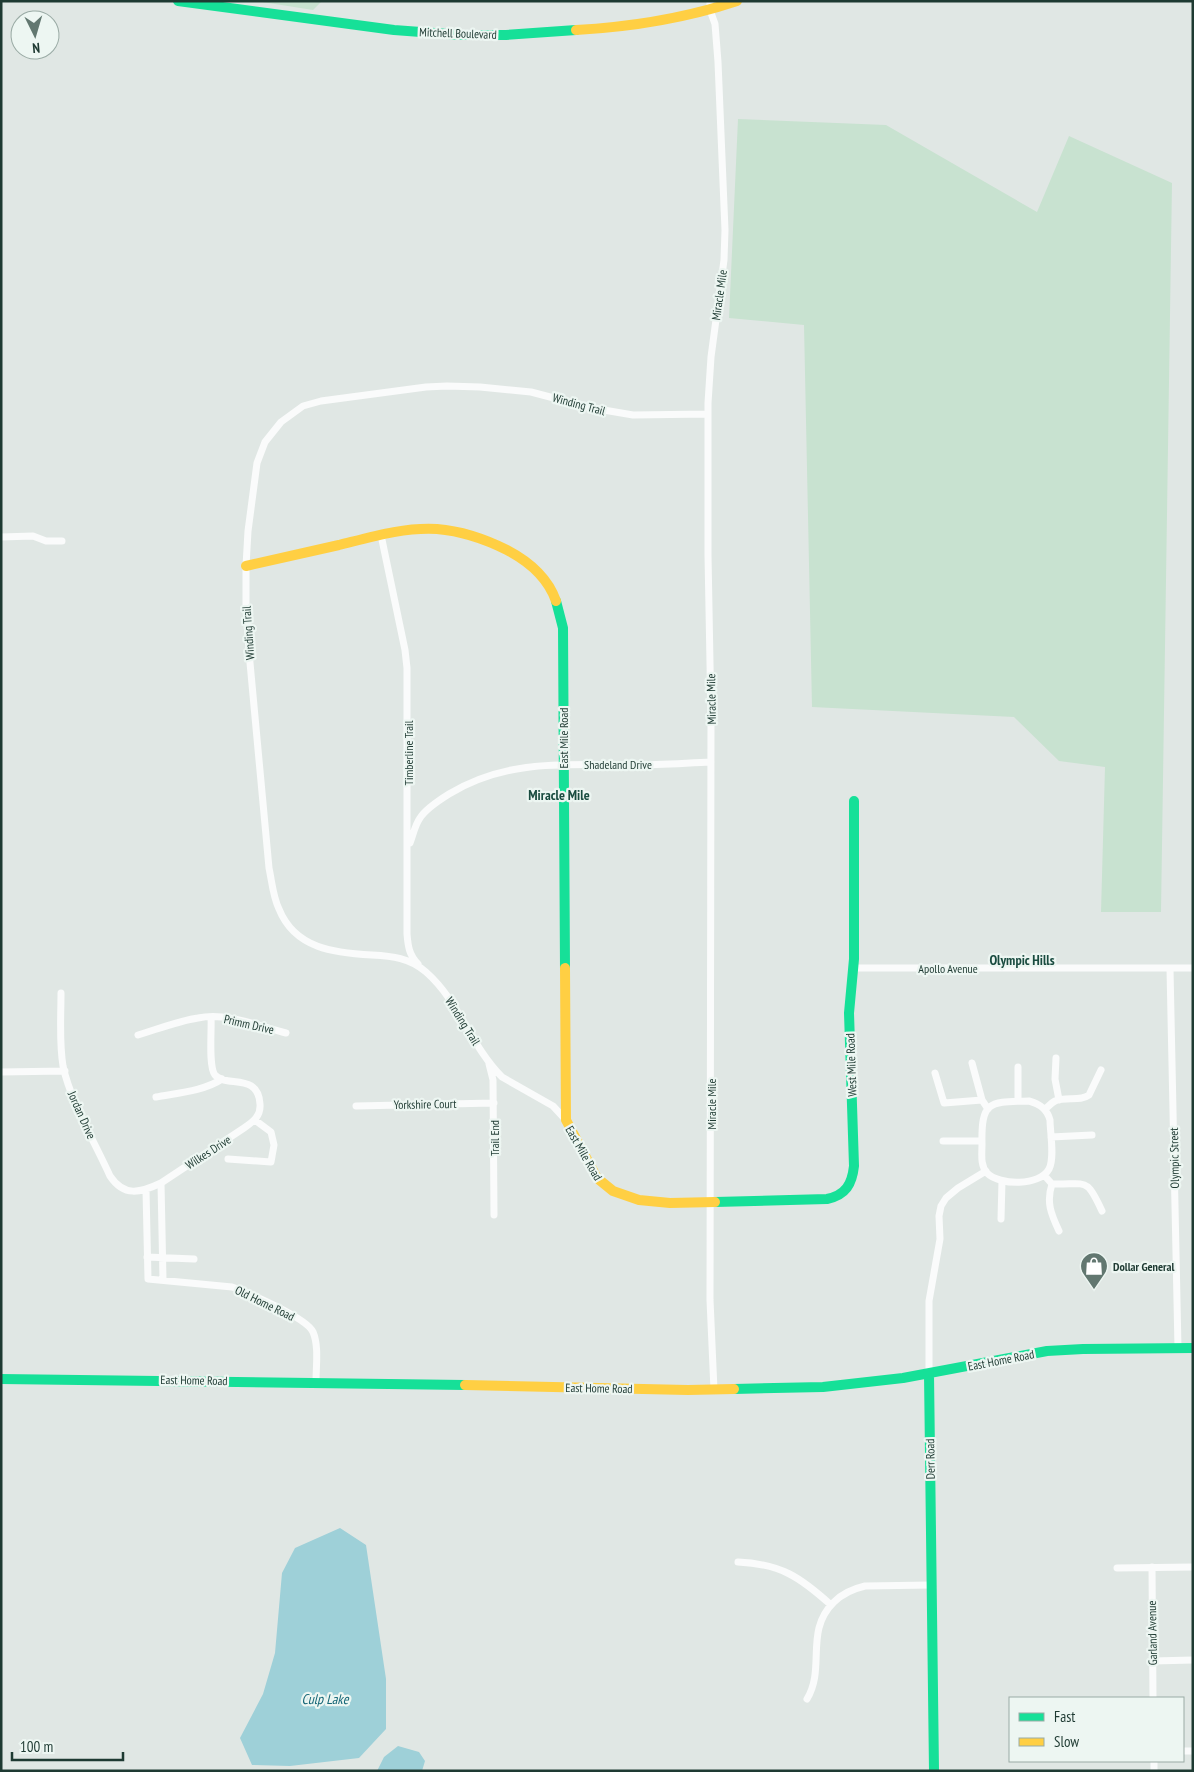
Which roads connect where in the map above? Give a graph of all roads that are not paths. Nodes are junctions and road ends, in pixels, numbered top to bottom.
1 (178, 1) edge
2 (737, 1) edge
3 (710, 6) edge
4 (708, 414) junction
5 (381, 535) junction
6 (1, 537) edge
7 (62, 541) dead end
8 (246, 566) junction
9 (711, 762) junction
10 (563, 764) junction
11 (854, 801) dead end
12 (408, 847) junction
13 (854, 968) junction
14 (1193, 968) edge
15 (422, 969) junction
16 (1170, 969) junction
17 (61, 993) dead end
18 (212, 1017) junction
19 (286, 1033) dead end
20 (138, 1035) dead end
21 (1056, 1058) dead end
22 (488, 1061) junction
23 (972, 1063) dead end
24 (1018, 1067) dead end
25 (1102, 1070) dead end
26 (64, 1071) junction
27 (1, 1072) edge
28 (935, 1073) dead end
29 (222, 1079) junction
30 (156, 1097) dead end
31 (982, 1100) junction
32 (1059, 1100) junction
33 (1018, 1101) junction
34 (494, 1103) junction
35 (356, 1106) dead end
36 (988, 1108) junction
37 (1045, 1109) junction
38 (255, 1120) junction
39 (566, 1120) junction
40 (1092, 1135) dead end
41 (1051, 1136) junction
42 (943, 1141) dead end
43 (982, 1141) junction
44 (228, 1159) dead end
45 (986, 1171) junction
46 (1044, 1175) junction
47 (1002, 1181) junction
48 (161, 1183) junction
49 (1052, 1184) junction
50 (146, 1190) junction
51 (711, 1202) junction
52 (1102, 1210) dead end
53 (494, 1215) dead end
54 (1001, 1219) dead end
55 (1059, 1231) dead end
56 (147, 1257) junction
57 (163, 1257) junction
58 (194, 1259) dead end
59 (163, 1280) junction
60 (1178, 1348) junction
61 (1193, 1348) edge
62 (929, 1374) junction
63 (1, 1379) edge
64 (316, 1382) junction
65 (714, 1390) junction
66 (738, 1562) dead end
67 (1152, 1567) junction
68 (1193, 1567) edge
69 (1117, 1568) dead end
70 (932, 1585) junction
71 (830, 1605) junction
72 (1193, 1660) edge
73 (1153, 1661) junction
74 (1153, 1697) edge
75 (807, 1699) dead end
76 (934, 1771) edge

1 - 3 street, Mitchell Boulevard
2 - 3 street, Mitchell Boulevard
3 - 4 street, Miracle Mile
4 - 8 street, Winding Trail
4 - 9 street, Miracle Mile
5 - 8 street, East Mile Road
5 - 10 street, East Mile Road
5 - 12 street, Timberline Trail
6 - 7 street
8 - 15 street, Winding Trail
9 - 10 street, Shadeland Drive
9 - 51 street, Miracle Mile
10 - 12 street, Shadeland Drive
10 - 39 street, East Mile Road
11 - 13 street, West Mile Road
12 - 15 street, Timberline Trail
13 - 16 street, Apollo Avenue
13 - 51 street, West Mile Road
14 - 16 street, Apollo Avenue
15 - 22 street, Winding Trail
16 - 60 street, Olympic Street
17 - 26 street, Jordan Drive
18 - 19 street, Primm Drive
18 - 20 street, Primm Drive
18 - 29 street, Primm Drive
21 - 32 street
22 - 34 street, Trail End
22 - 39 street, Winding Trail
23 - 31 street
24 - 33 street
25 - 32 street
26 - 27 street
26 - 50 street, Jordan Drive
28 - 31 street
29 - 30 street
29 - 38 street
31 - 36 street
32 - 37 street
33 - 36 street
33 - 37 street
34 - 35 street, Yorkshire Court
34 - 53 street, Trail End
36 - 43 street
37 - 41 street
38 - 44 street
38 - 48 street, Wilkes Drive
39 - 51 street, East Mile Road
40 - 41 street
41 - 46 street
42 - 43 street
43 - 45 street
45 - 47 street
45 - 62 street, Derr Road
46 - 47 street
46 - 49 street
47 - 54 street
48 - 50 street
48 - 57 street
49 - 52 street
49 - 55 street
50 - 56 street, Old Home Road
51 - 65 street, Miracle Mile
56 - 57 street
56 - 59 street, Old Home Road
57 - 58 street
57 - 59 street
59 - 64 street, Old Home Road
60 - 61 street, East Home Road
60 - 62 street, East Home Road
62 - 65 street, East Home Road
62 - 70 street, Derr Road
63 - 64 street, East Home Road
64 - 65 street, East Home Road
66 - 71 street
67 - 68 street
67 - 69 street
67 - 73 street, Garland Avenue
70 - 71 street
70 - 76 street, Derr Road
71 - 75 street
72 - 73 street
73 - 74 street, Garland Avenue

